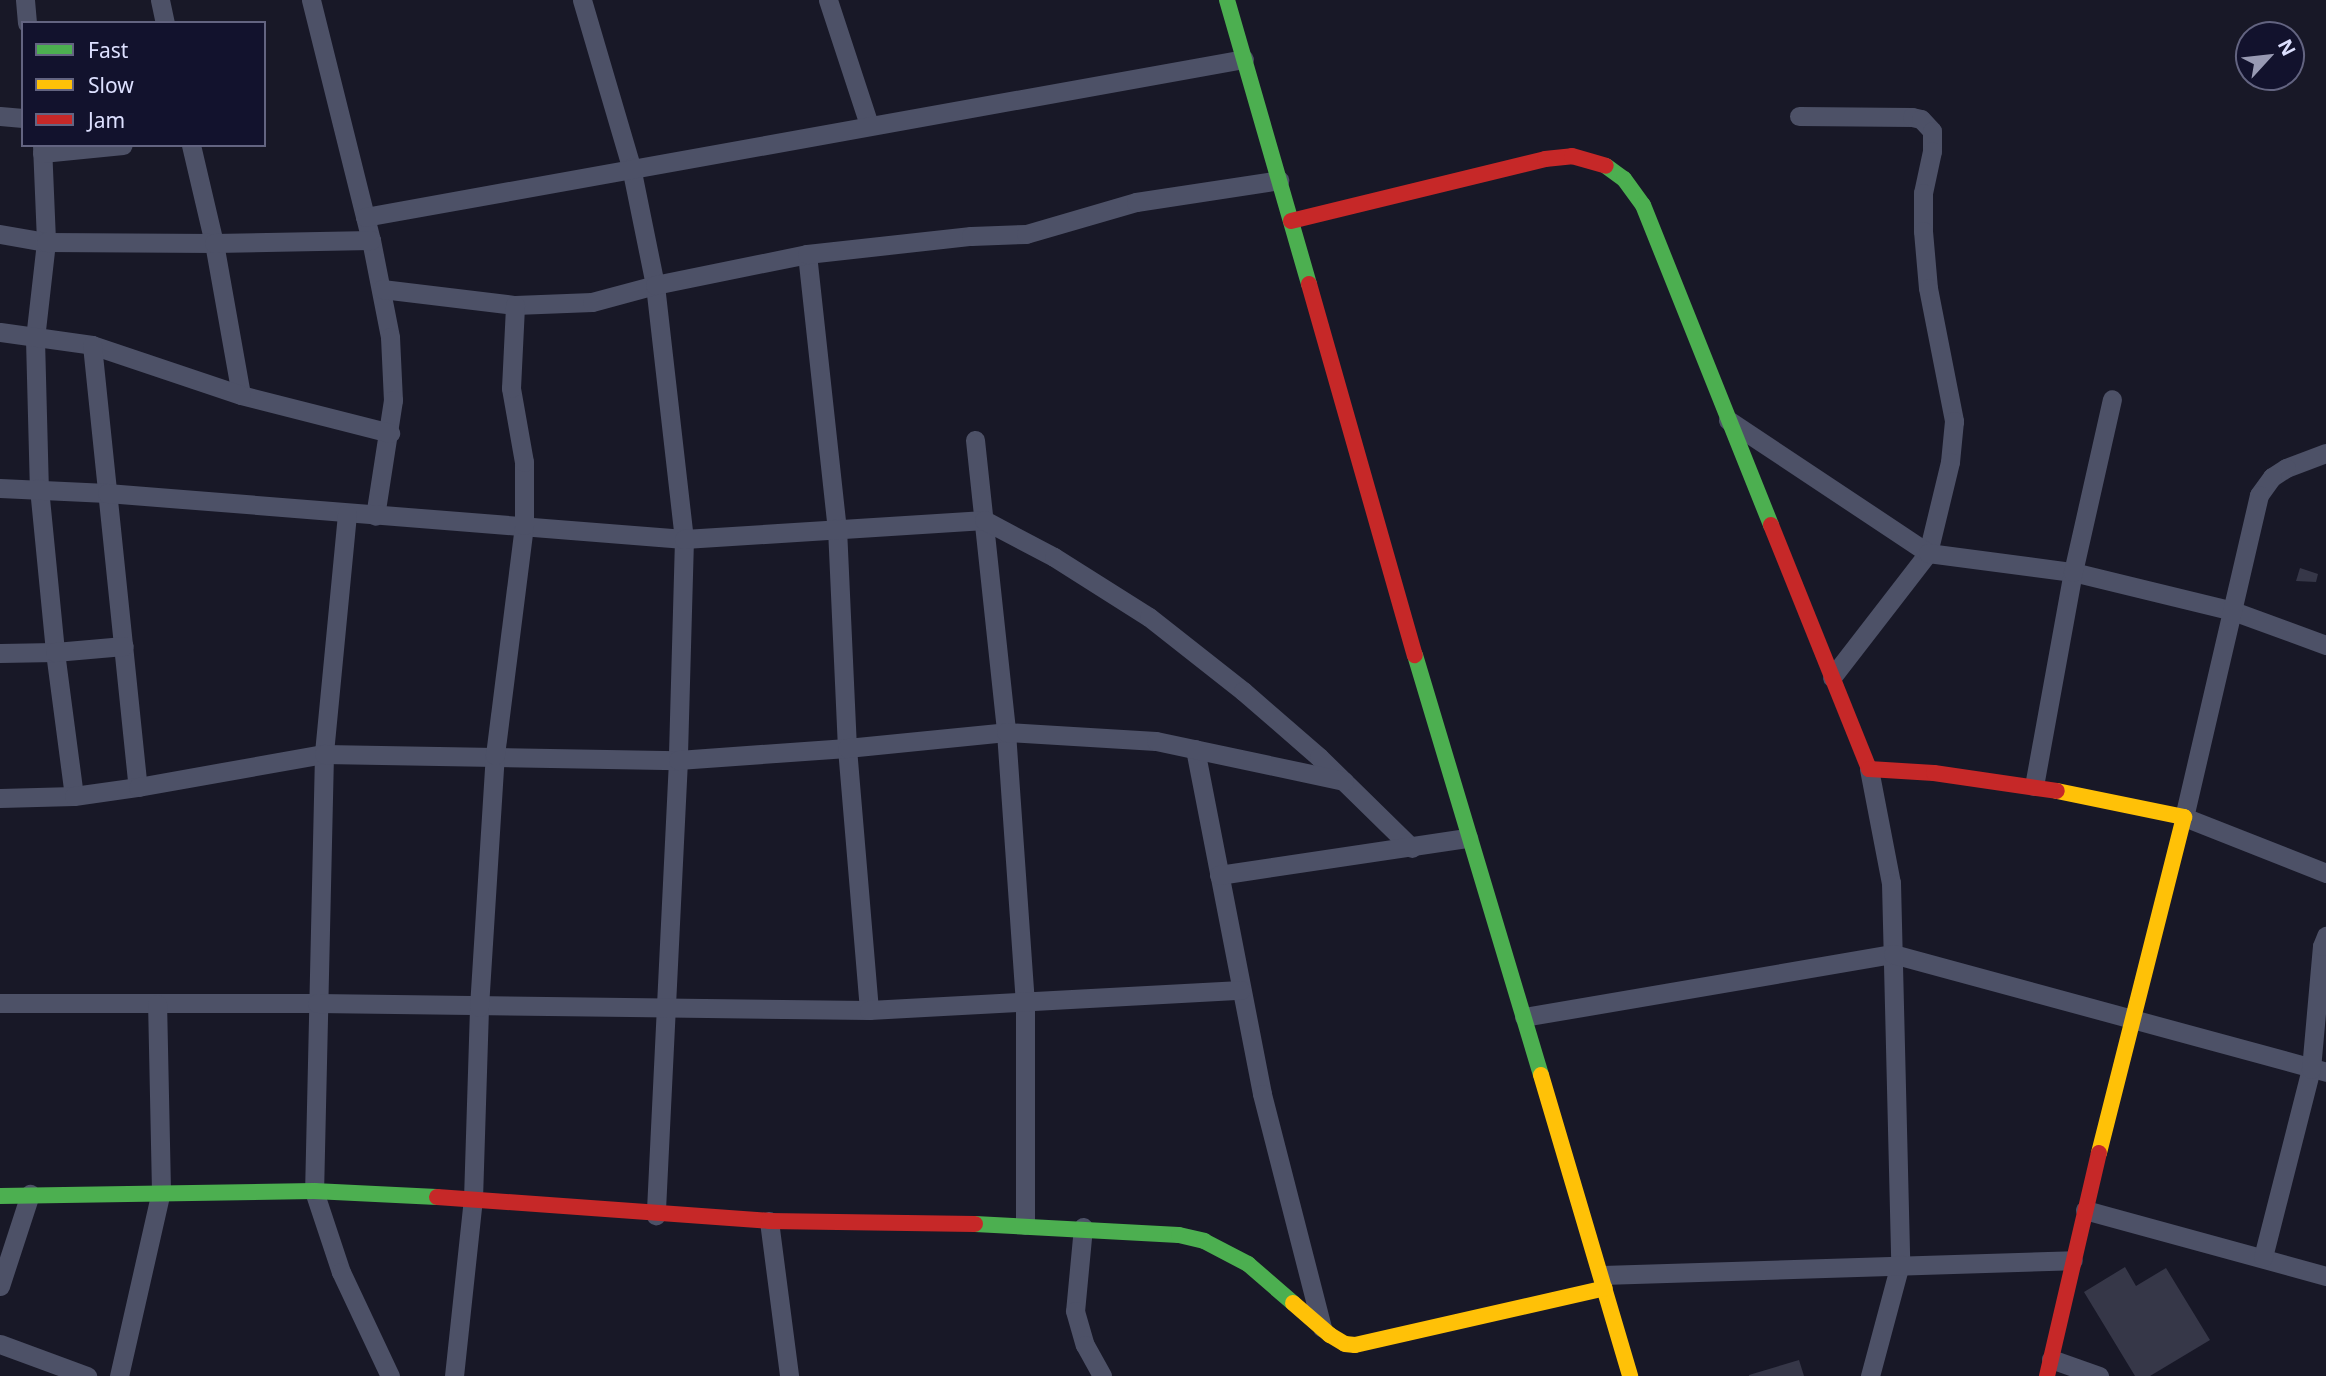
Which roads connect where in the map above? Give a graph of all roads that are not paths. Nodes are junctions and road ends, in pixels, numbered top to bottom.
1 (25, 0) edge
2 (160, 0) edge
3 (311, 0) edge
4 (582, 0) edge
5 (828, 0) edge
6 (1227, 0) edge
7 (27, 21) edge
8 (165, 21) edge
9 (1244, 59) junction
10 (0, 116) edge
11 (1799, 116) dead end
12 (21, 118) edge
13 (869, 125) junction
14 (82, 147) edge
15 (191, 147) edge
16 (42, 149) edge
17 (631, 167) junction
18 (1279, 180) junction
19 (365, 216) junction
20 (1291, 221) junction
21 (0, 234) edge
22 (371, 240) junction
23 (46, 242) junction
24 (214, 243) junction
25 (807, 254) junction
26 (656, 285) junction
27 (382, 289) junction
28 (515, 305) junction
29 (0, 332) edge
30 (35, 339) junction
31 (92, 345) junction
32 (241, 395) junction
33 (2112, 399) dead end
34 (1727, 419) junction
35 (390, 433) junction
36 (975, 440) dead end
37 (2326, 453) edge
38 (0, 488) edge
39 (39, 488) junction
40 (107, 493) junction
41 (347, 514) junction
42 (375, 516) junction
43 (984, 520) junction
44 (524, 525) junction
45 (837, 528) junction
46 (684, 539) junction
47 (1928, 553) junction
48 (2073, 572) junction
49 (2233, 611) junction
50 (2326, 645) edge
51 (124, 646) junction
52 (55, 652) junction
53 (0, 653) edge
54 (1832, 677) junction
55 (1006, 732) junction
56 (846, 748) junction
57 (1195, 749) junction
58 (324, 754) junction
59 (495, 755) junction
60 (678, 760) junction
61 (1869, 769) junction
62 (1345, 782) junction
63 (2034, 786) junction
64 (138, 787) junction
65 (74, 796) junction
66 (0, 798) edge
67 (2184, 817) junction
68 (1468, 838) junction
69 (1412, 848) junction
70 (2326, 873) edge
71 (1219, 875) junction
72 (2326, 936) edge
73 (1893, 954) junction
74 (1240, 990) junction
75 (0, 1003) edge
76 (317, 1003) junction
77 (157, 1004) junction
78 (1025, 1004) junction
79 (479, 1007) junction
80 (667, 1009) junction
81 (869, 1010) junction
82 (1524, 1017) junction
83 (2131, 1019) junction
84 (2318, 1071) edge
85 (161, 1191) junction
86 (314, 1191) junction
87 (30, 1194) junction
88 (0, 1196) edge
89 (472, 1199) junction
90 (2085, 1210) junction
91 (656, 1215) junction
92 (769, 1221) junction
93 (1025, 1225) junction
94 (1083, 1227) junction
95 (2263, 1257) junction
96 (2073, 1260) junction
97 (1900, 1264) junction
98 (2326, 1276) edge
99 (1603, 1281) junction
100 (0, 1286) edge
101 (1322, 1327) junction
102 (0, 1344) edge
103 (2049, 1368) edge
104 (786, 1375) edge
105 (87, 1376) edge
106 (119, 1376) edge
107 (390, 1376) edge
108 (454, 1376) edge
109 (1102, 1376) edge
110 (1630, 1376) edge
111 (1870, 1376) edge
112 (2099, 1376) edge

1 - 7 street
2 - 8 street
3 - 19 street
4 - 17 street
5 - 13 street
6 - 9 main road
9 - 13 street
9 - 18 main road
10 - 12 street
11 - 47 street
13 - 17 street
14 - 16 street
15 - 24 street
16 - 23 street
17 - 19 street
17 - 26 street
18 - 20 main road
18 - 25 street
19 - 22 street
20 - 34 main road
20 - 68 main road
21 - 23 street
22 - 24 street
22 - 27 street
23 - 24 street
23 - 30 street
24 - 32 street
25 - 26 street
25 - 45 street
26 - 28 street
26 - 46 street
27 - 28 street
27 - 35 street
28 - 44 street
29 - 30 street
30 - 31 street
30 - 39 street
31 - 32 street
31 - 40 street
32 - 35 street
33 - 48 street
34 - 47 street
34 - 54 main road
35 - 42 street
36 - 43 street
37 - 49 street
38 - 39 street
39 - 40 street
39 - 52 street
40 - 41 street
40 - 51 street
41 - 42 street
41 - 58 street
42 - 44 street
43 - 45 street
43 - 55 street
43 - 62 street
44 - 46 street
44 - 59 street
45 - 46 street
45 - 56 street
46 - 60 street
47 - 48 street
47 - 54 street
48 - 49 street
48 - 63 street
49 - 50 street
49 - 67 street
51 - 52 street
51 - 64 street
52 - 53 street
52 - 65 street
54 - 61 main road
55 - 56 street
55 - 57 street
55 - 78 street
56 - 60 street
56 - 81 street
57 - 62 street
57 - 71 street
58 - 59 street
58 - 64 street
58 - 76 street
59 - 60 street
59 - 79 street
60 - 80 street
61 - 63 main road
61 - 73 street
62 - 69 street
63 - 67 main road
64 - 65 street
65 - 66 street
67 - 70 street
67 - 83 main road
68 - 69 street
68 - 82 main road
69 - 71 street
71 - 74 street
72 - 84 street
73 - 82 street
73 - 83 street
73 - 97 street
74 - 78 street
74 - 101 street
75 - 77 street
76 - 77 street
76 - 79 street
76 - 86 street
77 - 85 street
78 - 81 street
78 - 93 street
79 - 80 street
79 - 89 street
80 - 81 street
80 - 91 street
82 - 99 main road
83 - 84 street
83 - 90 main road
84 - 95 street
85 - 86 main road
85 - 87 main road
85 - 106 street
86 - 89 main road
86 - 107 street
87 - 88 main road
87 - 100 street
89 - 91 main road
89 - 108 street
90 - 95 street
90 - 96 main road
91 - 92 main road
92 - 93 main road
92 - 104 street
93 - 94 main road
94 - 101 main road
94 - 109 street
95 - 98 street
96 - 97 street
96 - 103 main road
97 - 99 street
97 - 111 street
99 - 101 main road
99 - 110 main road
102 - 105 street
103 - 112 street

